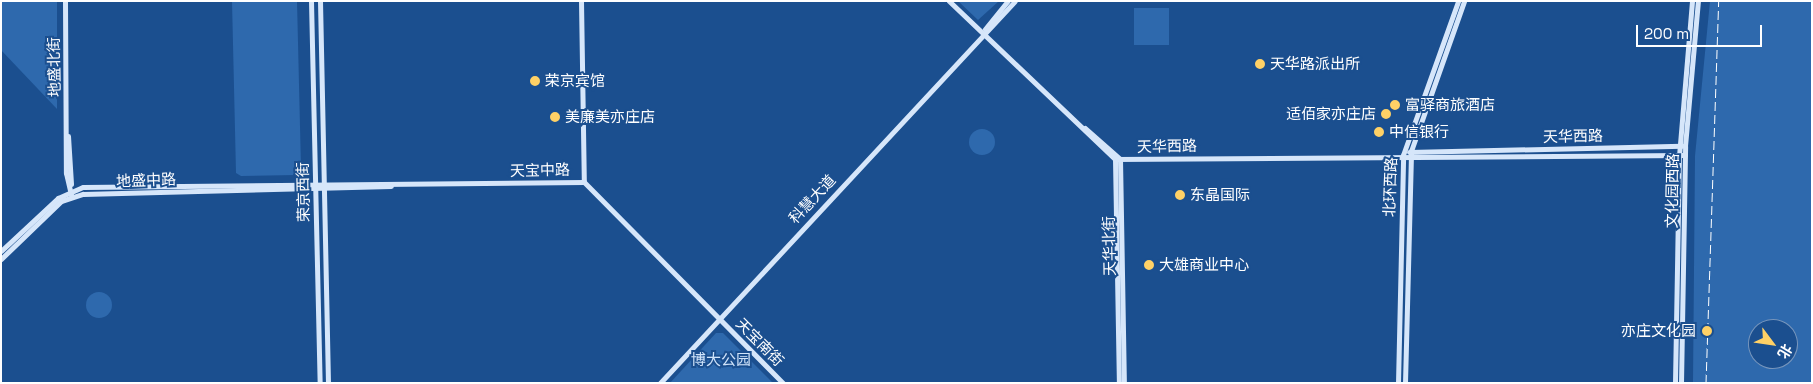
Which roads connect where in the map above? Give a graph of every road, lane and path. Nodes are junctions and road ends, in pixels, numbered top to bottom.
1 (65, 1) edge
2 (311, 1) edge
3 (320, 1) edge
4 (580, 1) edge
5 (949, 1) edge
6 (1008, 1) edge
7 (1015, 1) edge
8 (1458, 1) edge
9 (1464, 1) edge
10 (1692, 1) edge
11 (1698, 1) edge
12 (982, 33) junction
13 (1682, 146) junction
14 (1410, 154) junction
15 (1403, 155) junction
16 (1682, 155) junction
17 (1117, 159) junction
18 (584, 182) junction
19 (315, 183) junction
20 (323, 183) junction
21 (394, 185) junction
22 (324, 190) junction
23 (315, 191) junction
24 (72, 195) junction
25 (1, 251) edge
26 (1, 258) edge
27 (719, 318) junction
28 (320, 383) edge
29 (328, 383) edge
30 (660, 383) edge
31 (783, 383) edge
32 (1119, 383) edge
33 (1124, 383) edge
34 (1398, 383) edge
35 (1405, 383) edge
36 (1675, 383) edge
37 (1682, 383) edge

1 - 24 street, 地盛北街
2 - 19 street, 荣京西街
3 - 20 street, 荣京西街
4 - 18 street
5 - 12 street
6 - 12 street, 科慧大道
7 - 12 street, 科慧大道
8 - 15 street, 北环西路
9 - 14 street, 北环西路
10 - 13 street, 文化园西路
11 - 13 street, 文化园西路
12 - 17 street
12 - 27 street, 科慧大道
13 - 14 street, 天华西路
13 - 16 street, 文化园西路
14 - 15 street, 天华西路
14 - 16 street, 天华西路
14 - 35 street, 北环西路
15 - 17 street, 天华西路
15 - 34 street, 北环西路
16 - 36 street, 文化园西路
16 - 37 street, 文化园西路
17 - 32 street, 天华北街
17 - 33 street, 天华北街
18 - 21 street, 天宝中路
18 - 27 street, 天宝中路
19 - 20 street, 地盛中路
19 - 23 street, 荣京西街
19 - 24 street, 地盛中路
20 - 21 street, 天宝中路
20 - 22 street, 荣京西街
21 - 22 street, 天宝中路
22 - 23 street, 地盛中路
22 - 29 street, 荣京西街
23 - 24 street, 地盛中路
23 - 28 street, 荣京西街
24 - 25 street, 地盛中路
24 - 26 street, 地盛中路
27 - 30 street, 科慧大道
27 - 31 street, 天宝南街

